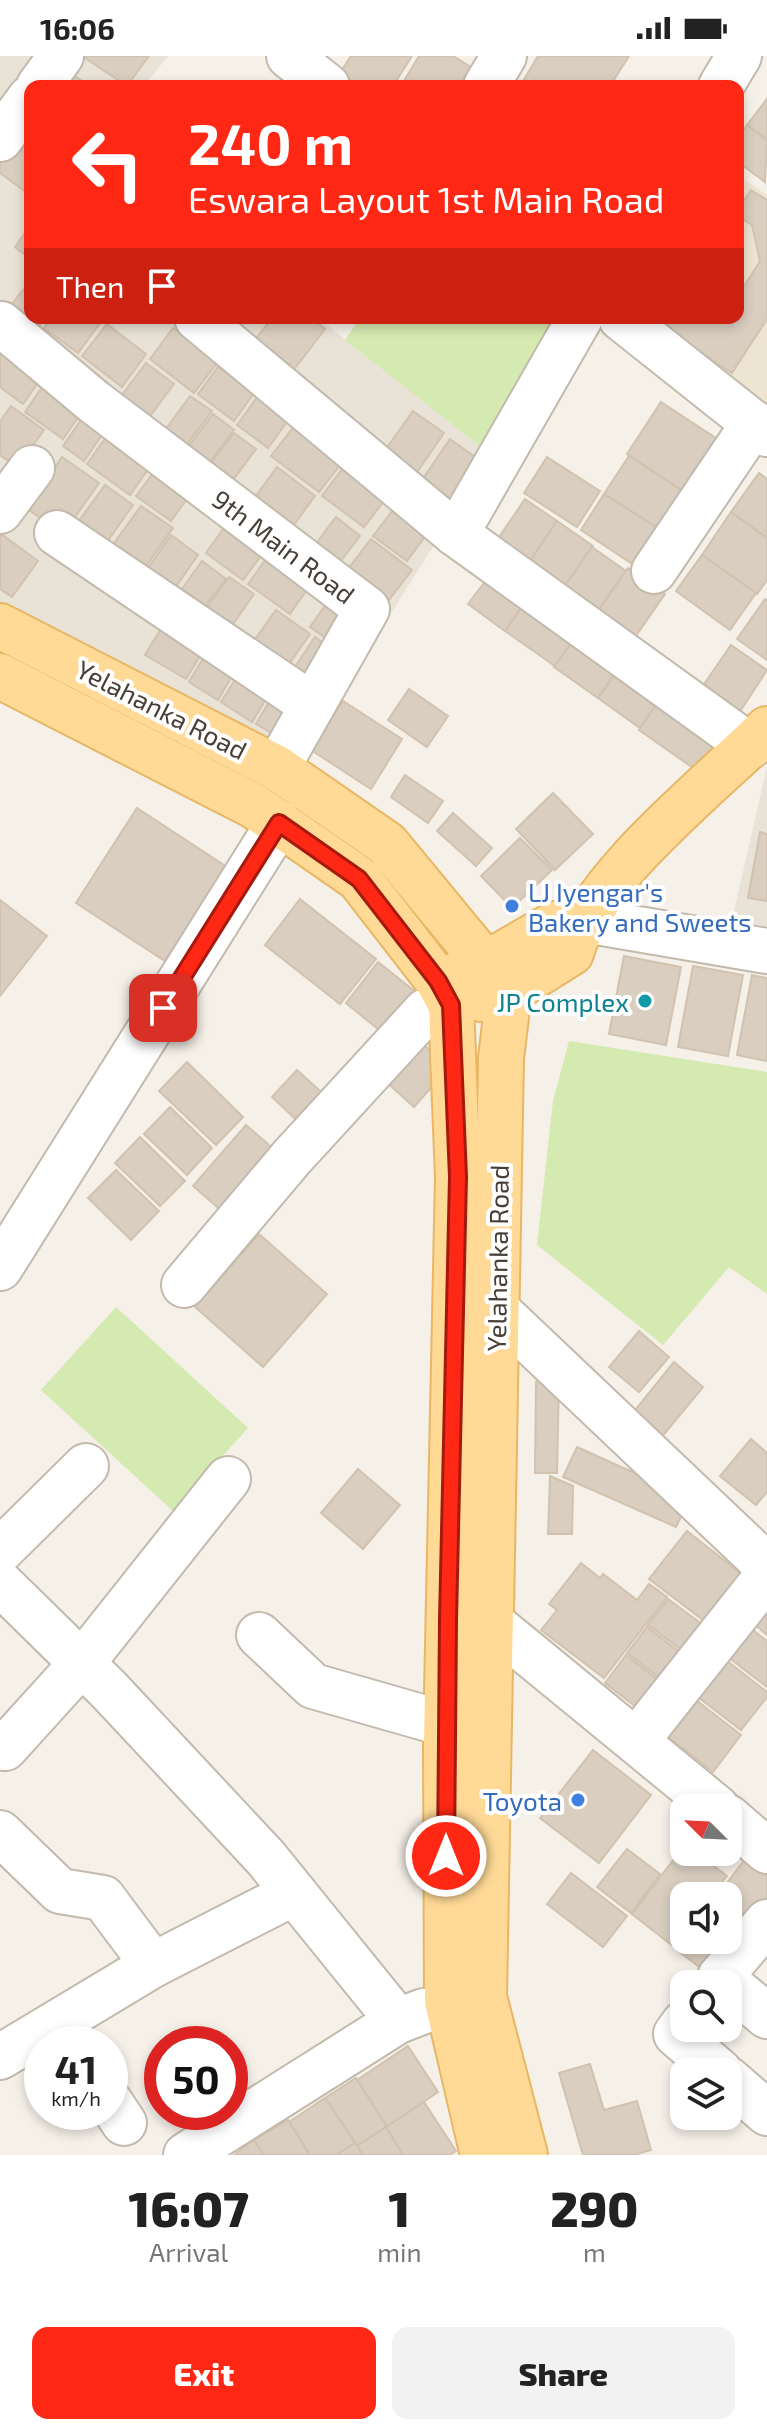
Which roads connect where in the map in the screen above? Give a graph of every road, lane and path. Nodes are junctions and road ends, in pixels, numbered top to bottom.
1 (61, 56) edge
2 (504, 56) edge
3 (739, 56) edge
4 (43, 80) edge
5 (490, 80) edge
6 (725, 80) edge
7 (24, 106) edge
8 (0, 139) edge
9 (1, 324) edge
10 (204, 324) edge
11 (577, 324) edge
12 (629, 324) edge
13 (760, 428) edge
14 (32, 468) dead end
15 (0, 511) edge
16 (57, 533) dead end
17 (456, 534) junction
18 (654, 571) dead end
19 (0, 626) edge
20 (0, 676) edge
21 (312, 705) junction
22 (759, 738) edge
23 (277, 768) junction
24 (279, 823) junction
25 (581, 926) junction
26 (767, 951) edge
27 (498, 977) junction
28 (438, 999) junction
29 (4, 1249) edge
30 (184, 1285) dead end
31 (496, 1309) junction
32 (86, 1466) dead end
33 (228, 1479) dead end
34 (0, 1551) edge
35 (767, 1566) edge
36 (767, 1576) edge
37 (0, 1583) edge
38 (488, 1620) junction
39 (259, 1635) dead end
40 (82, 1663) junction
41 (446, 1724) junction
42 (637, 1740) junction
43 (5, 1748) dead end
44 (701, 1794) edge
45 (742, 1829) edge
46 (0, 1833) edge
47 (767, 1851) edge
48 (294, 1893) junction
49 (767, 1922) edge
50 (153, 1965) junction
51 (727, 1970) edge
52 (742, 1998) edge
53 (466, 1999) junction
54 (767, 2016) edge
55 (398, 2021) junction
56 (51, 2026) edge
57 (685, 2042) edge
58 (704, 2058) edge
59 (742, 2091) edge
60 (767, 2113) edge
61 (186, 2155) edge
62 (483, 2155) edge
63 (525, 2155) edge

1 - 4 street
2 - 5 street
3 - 6 street
7 - 8 street
9 - 21 street, 9th Main Road
10 - 17 street
11 - 17 street
12 - 13 street
13 - 18 street
14 - 15 street
16 - 21 street
17 - 22 street
19 - 23 main road, Yelahanka Road
20 - 24 main road, Yelahanka Road
21 - 23 street, 9th Main Road
22 - 25 main road
23 - 27 main road, Yelahanka Road
24 - 28 main road, Yelahanka Road
24 - 29 street
25 - 26 street
25 - 27 main road
27 - 28 main road
27 - 31 main road, Yelahanka Road
28 - 30 street
28 - 41 main road, Yelahanka Road
31 - 35 street
31 - 38 main road, Yelahanka Road
32 - 34 street
33 - 40 street
36 - 42 street
37 - 40 street
38 - 42 street
38 - 53 main road, Yelahanka Road
39 - 41 street
40 - 43 street
40 - 48 street
41 - 53 main road, Yelahanka Road
42 - 44 street
45 - 47 street
46 - 50 street
48 - 50 street
48 - 55 street
49 - 51 street
50 - 56 street
52 - 54 street
53 - 55 street
53 - 62 main road, Yelahanka Road
53 - 63 main road, Yelahanka Road
55 - 61 street
57 - 58 street
59 - 60 street

